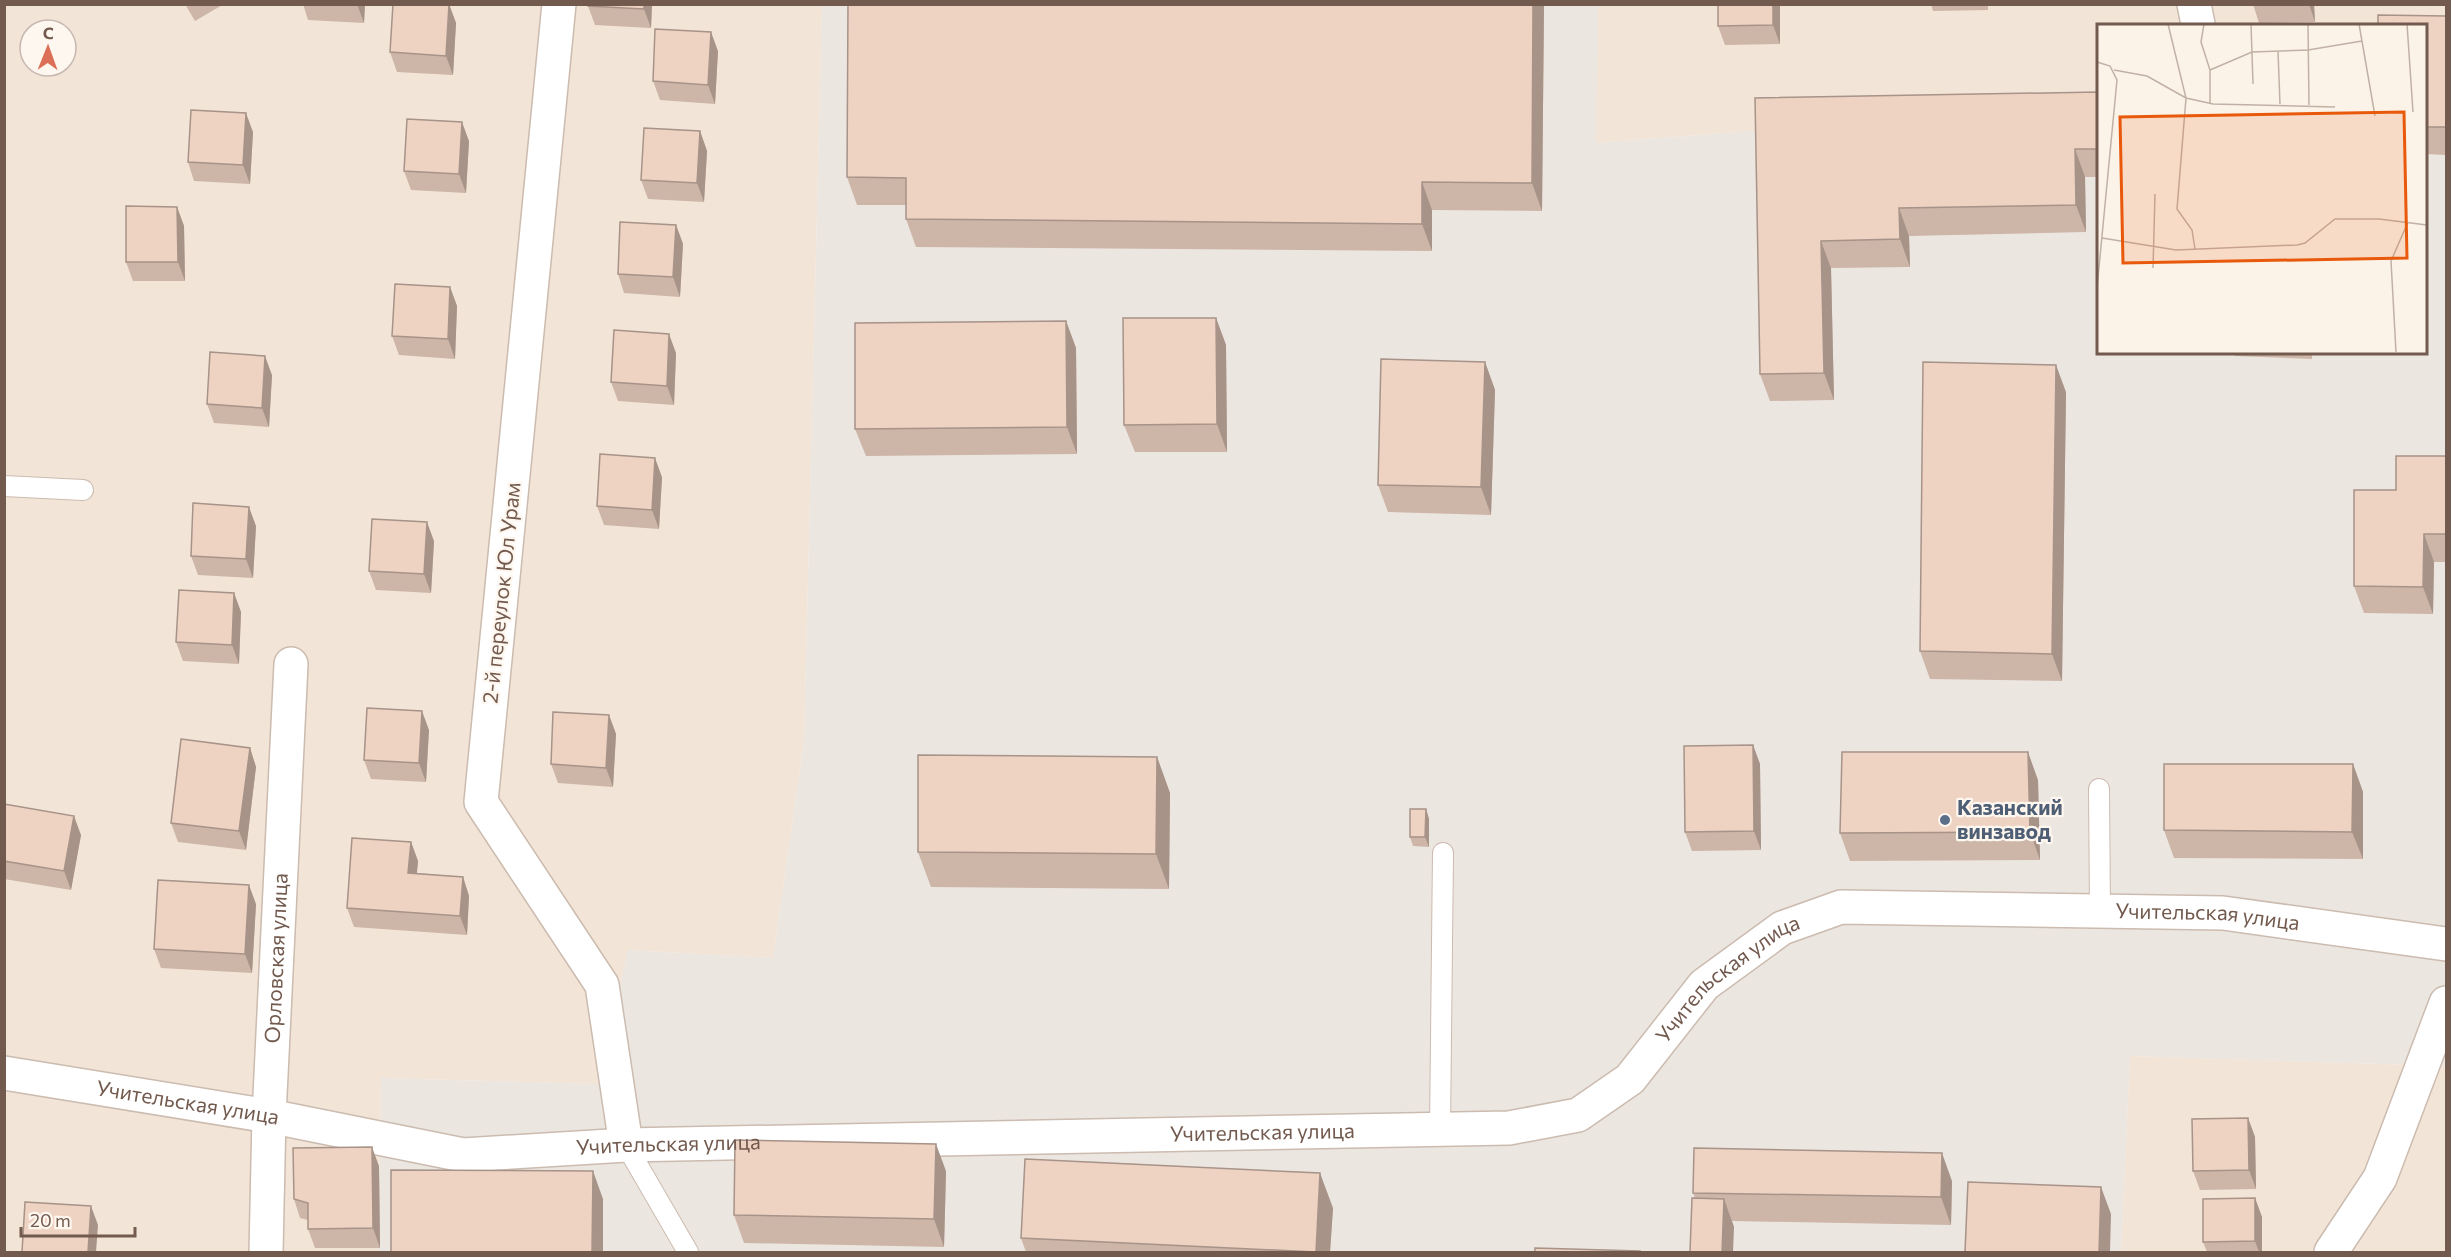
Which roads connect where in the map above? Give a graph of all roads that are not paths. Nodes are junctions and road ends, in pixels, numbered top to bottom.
1 (559, 4) edge
2 (4, 486) edge
3 (82, 490) dead end
4 (291, 664) dead end
5 (2100, 789) dead end
6 (1443, 853) dead end
7 (2100, 911) junction
8 (2446, 944) edge
9 (2446, 1003) edge
10 (4, 1073) edge
11 (269, 1116) junction
12 (1440, 1130) junction
13 (626, 1145) junction
14 (266, 1252) edge
15 (688, 1252) edge
16 (2331, 1252) edge

1 - 13 street, 2-й переулок Юл Урам
2 - 3 lane
4 - 11 street, Орловская улица
5 - 7 lane
6 - 12 lane
7 - 8 street, Учительская улица
7 - 12 street, Учительская улица
9 - 16 street
10 - 11 street, Учительская улица
11 - 13 street, Учительская улица
11 - 14 street, Орловская улица
12 - 13 street, Учительская улица
13 - 15 lane

